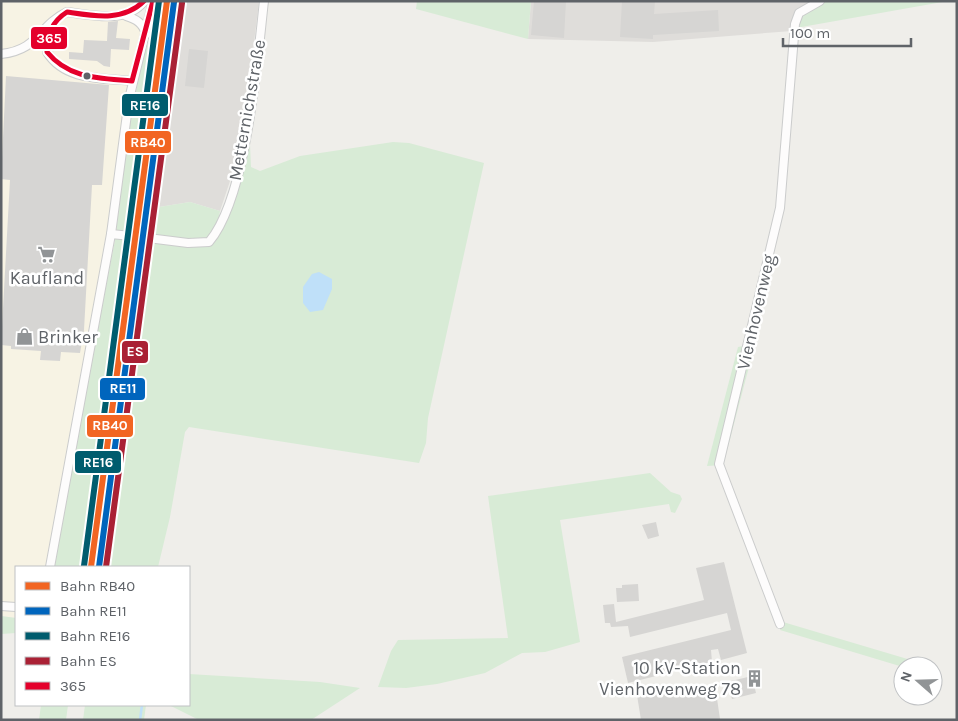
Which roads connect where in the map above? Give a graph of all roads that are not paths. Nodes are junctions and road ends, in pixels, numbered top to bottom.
1 (144, 1) edge
2 (153, 1) edge
3 (264, 1) edge
4 (820, 1) edge
5 (126, 16) junction
6 (51, 24) junction
7 (146, 34) junction
8 (1, 54) edge
9 (132, 81) junction
10 (111, 234) junction
11 (131, 236) tunnel mouth
12 (148, 238) tunnel mouth
13 (50, 566) edge
14 (1, 606) edge
15 (15, 607) edge
16 (780, 624) dead end

1 - 5 street
2 - 7 street
3 - 12 street, Metternichstraße
4 - 16 street, Vienhovenweg
5 - 6 street
5 - 7 street
6 - 8 street
6 - 9 street
7 - 9 street
9 - 10 street
10 - 11 street
10 - 13 street
14 - 15 street

